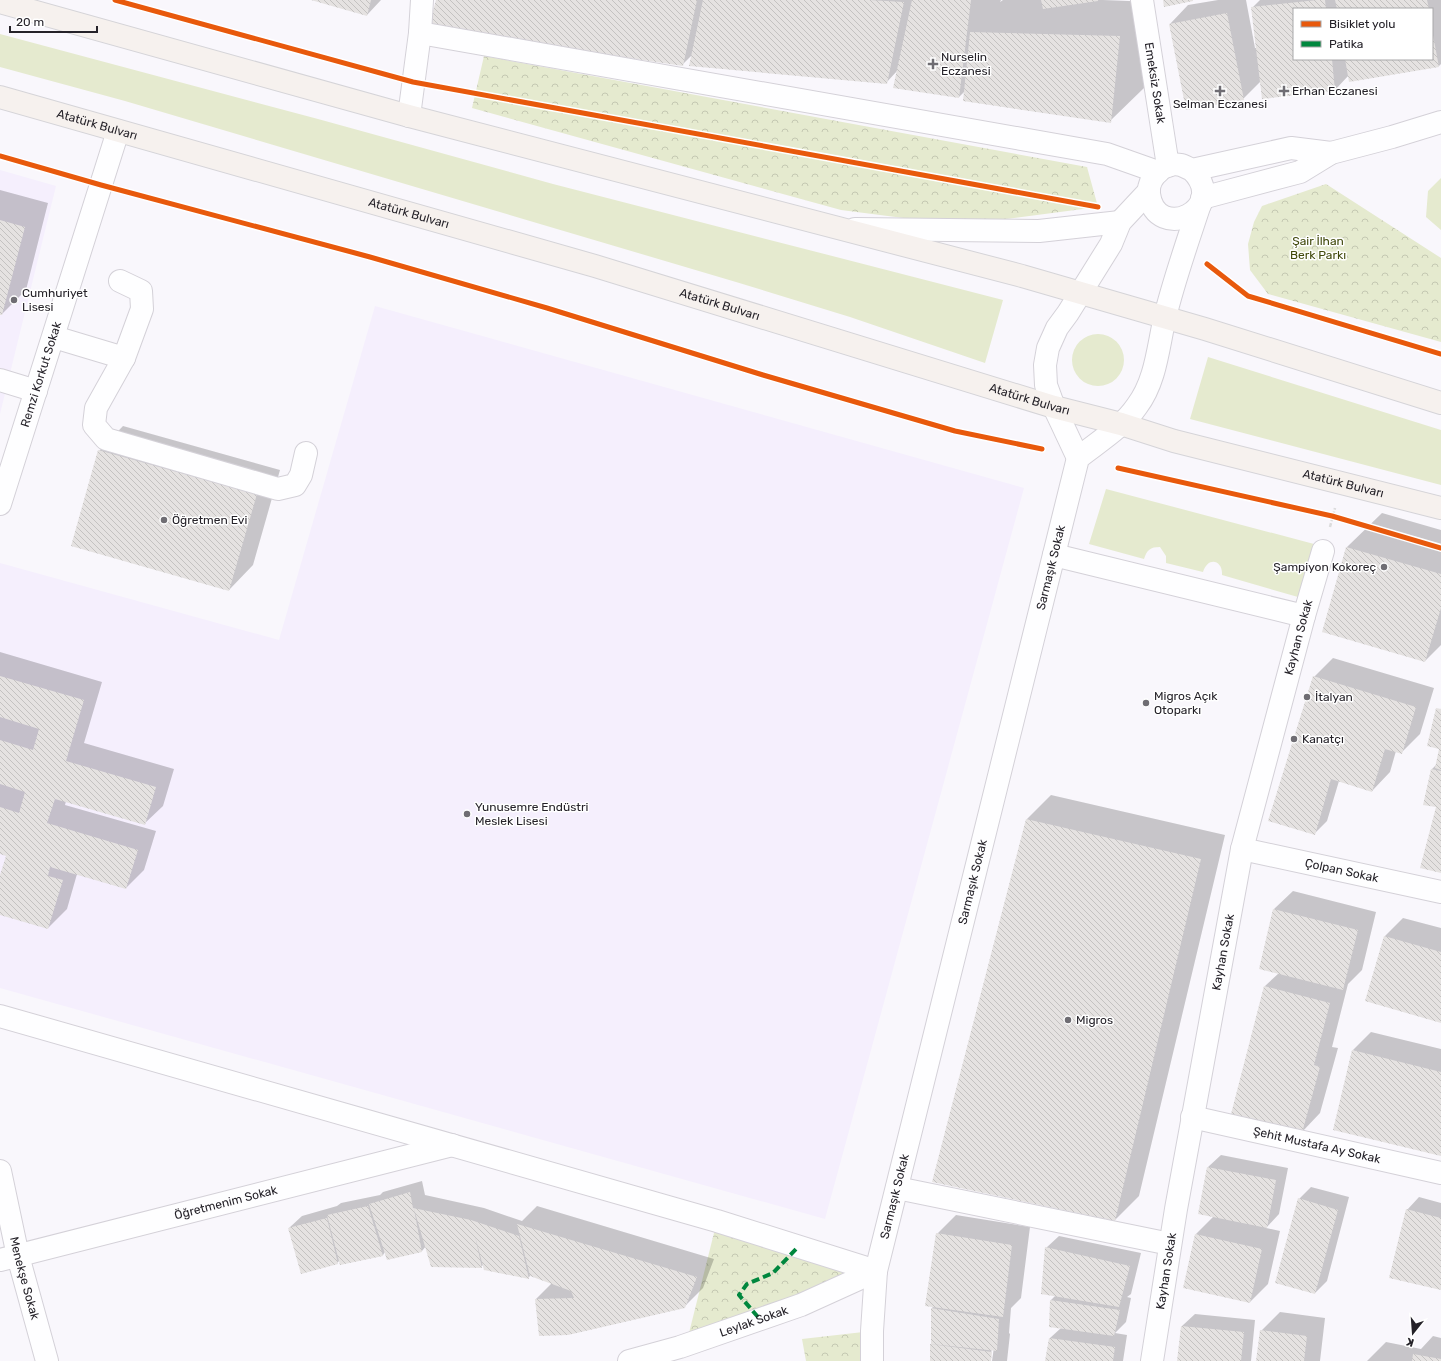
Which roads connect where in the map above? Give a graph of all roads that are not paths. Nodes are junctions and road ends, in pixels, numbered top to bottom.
1 (422, 0) edge
2 (1142, 0) edge
3 (0, 2) edge
4 (420, 32) junction
5 (0, 97) edge
6 (409, 116) junction
7 (1441, 122) edge
8 (118, 131) junction
9 (1331, 153) junction
10 (1192, 170) junction
11 (1158, 176) junction
12 (1200, 202) junction
13 (1120, 222) junction
14 (843, 229) junction
15 (120, 281) dead end
16 (1080, 294) junction
17 (1165, 318) junction
18 (54, 337) junction
19 (124, 358) junction
20 (0, 380) edge
21 (36, 391) junction
22 (1441, 403) edge
23 (1054, 407) junction
24 (1121, 424) junction
25 (306, 453) dead end
26 (1078, 458) junction
27 (0, 504) edge
28 (1441, 508) edge
29 (1323, 550) road end
30 (1054, 555) junction
31 (1304, 616) junction
32 (1242, 849) junction
33 (1441, 892) edge
34 (0, 1016) edge
35 (1192, 1117) junction
36 (453, 1145) junction
37 (0, 1170) edge
38 (1441, 1173) edge
39 (897, 1188) junction
40 (1170, 1244) junction
41 (9, 1258) edge
42 (876, 1271) junction
43 (46, 1361) edge
44 (629, 1361) edge
45 (872, 1361) edge
46 (1152, 1361) edge

1 - 4 street
2 - 11 street, Emeksiz Sokak
3 - 6 main road
4 - 6 street
4 - 11 street
5 - 8 main road, Atatürk Bulvarı
6 - 14 main road
7 - 9 street
8 - 18 street, Remzi Korkut Sokak
8 - 23 main road, Atatürk Bulvarı
9 - 10 street
9 - 12 street
10 - 11 street
10 - 12 street
11 - 12 street
11 - 13 street
12 - 17 street
13 - 14 street
13 - 16 street
14 - 16 main road
15 - 19 street
16 - 17 main road
16 - 23 street
17 - 22 main road
17 - 24 street
18 - 19 street
18 - 21 street, Remzi Korkut Sokak
19 - 25 street
20 - 21 street
21 - 27 street, Remzi Korkut Sokak
23 - 24 main road, Atatürk Bulvarı
23 - 26 street
24 - 26 street
24 - 28 main road, Atatürk Bulvarı
26 - 30 street, Sarmaşık Sokak
29 - 31 street, Kayhan Sokak
30 - 31 street
30 - 39 street, Sarmaşık Sokak
31 - 32 street, Kayhan Sokak
32 - 33 street, Çolpan Sokak
32 - 35 street, Kayhan Sokak
34 - 36 street
35 - 38 street, Şehit Mustafa Ay Sokak
35 - 40 street, Kayhan Sokak
36 - 41 street, Öğretmenim Sokak
36 - 42 street
37 - 41 street, Menekşe Sokak
39 - 40 street
39 - 42 street, Sarmaşık Sokak
40 - 46 street, Kayhan Sokak
41 - 43 street, Menekşe Sokak
42 - 44 street, Leylak Sokak
42 - 45 street, Sarmaşık Sokak

